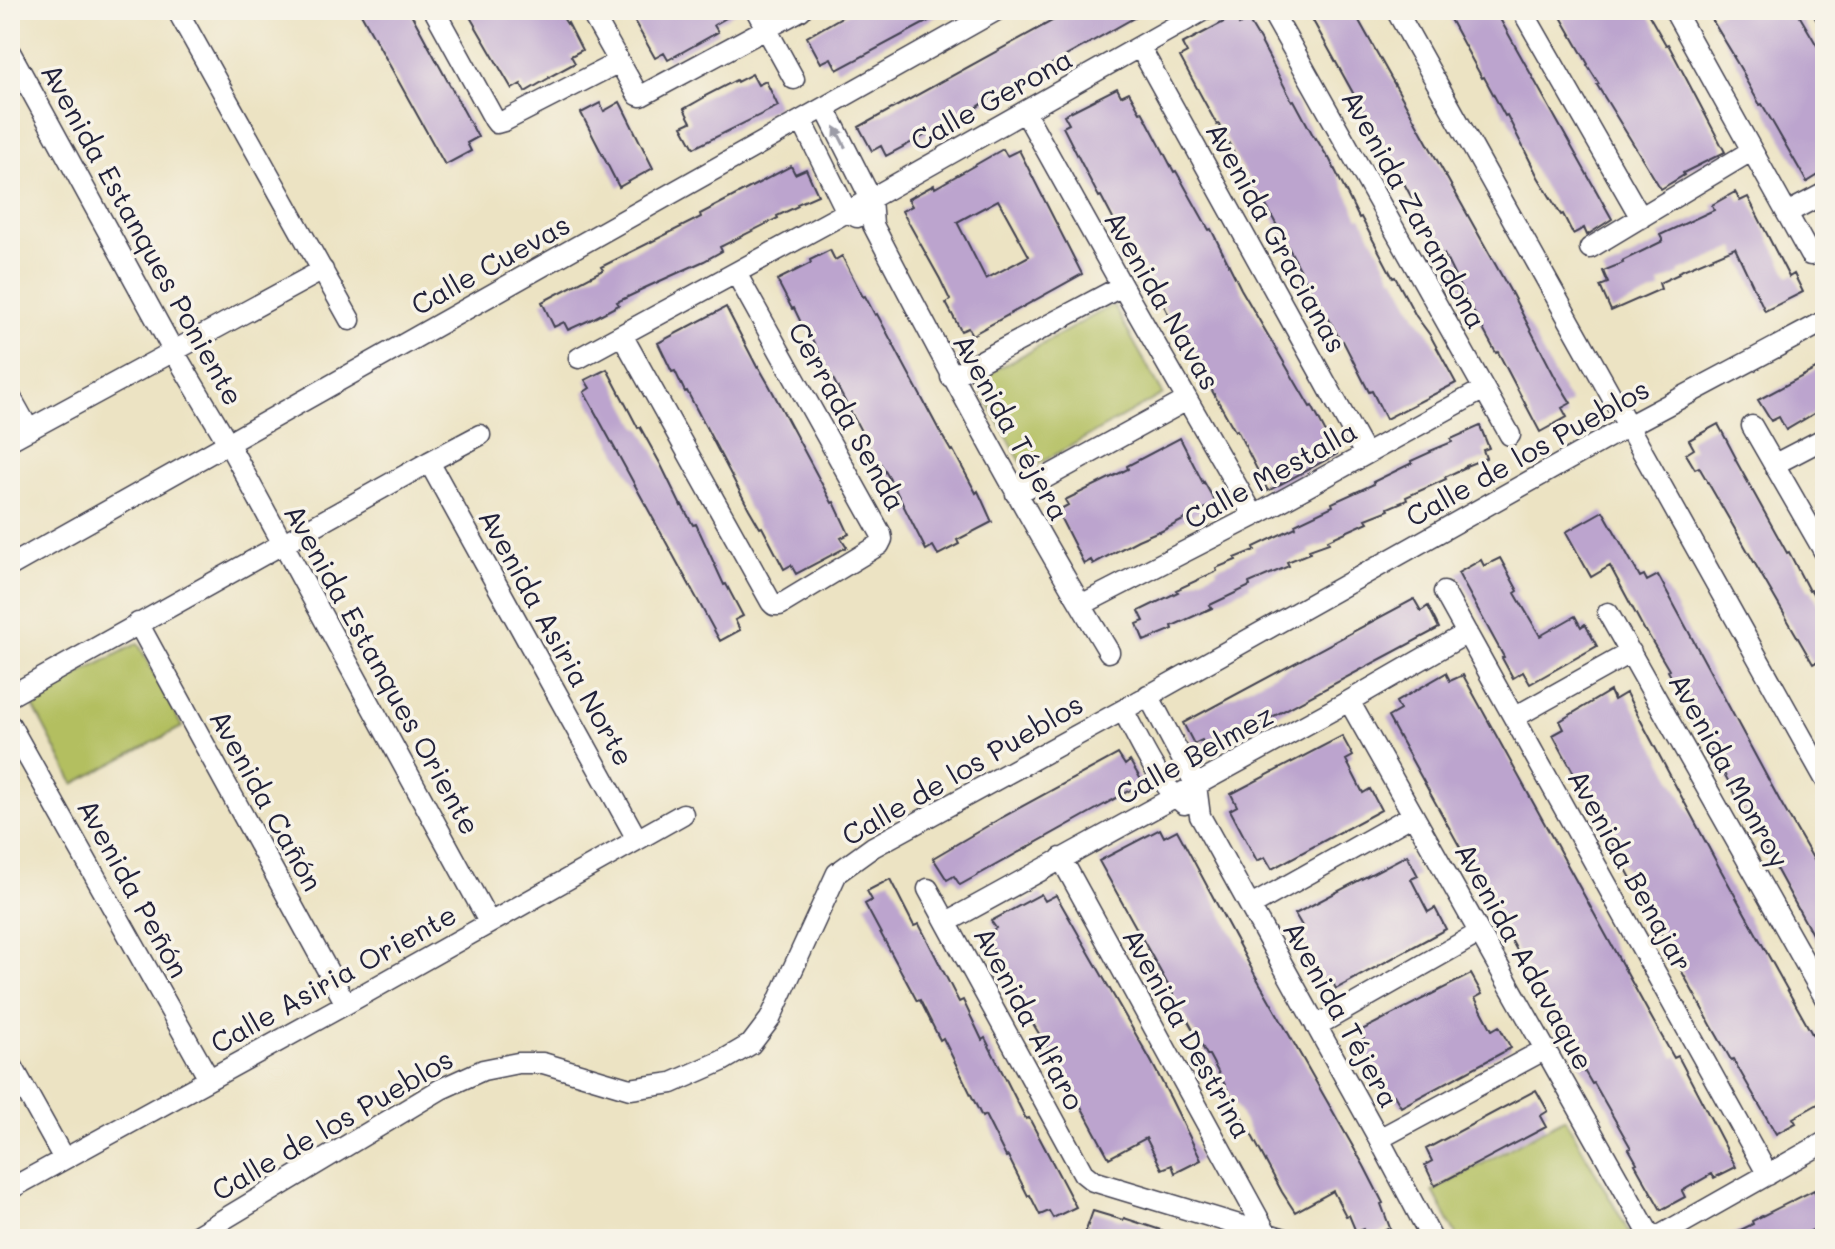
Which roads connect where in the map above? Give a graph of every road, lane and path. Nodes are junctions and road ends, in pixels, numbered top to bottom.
1 (177, 10) edge
2 (434, 10) edge
3 (590, 10) edge
4 (756, 10) edge
5 (801, 10) edge
6 (997, 10) edge
7 (1204, 10) edge
8 (1271, 10) edge
9 (1396, 10) edge
10 (1522, 10) edge
11 (1674, 10) edge
12 (766, 29) junction
13 (1140, 47) junction
14 (10, 52) edge
15 (619, 62) junction
16 (794, 79) dead end
17 (825, 108) junction
18 (1025, 112) junction
19 (802, 121) junction
20 (1751, 151) junction
21 (1825, 193) edge
22 (871, 199) junction
23 (847, 212) junction
24 (1787, 213) junction
25 (1641, 218) junction
26 (873, 225) junction
27 (1590, 248) dead end
28 (1810, 255) dead end
29 (323, 270) junction
30 (736, 273) junction
31 (1122, 286) junction
32 (350, 320) dead end
33 (1825, 321) edge
34 (622, 335) junction
35 (174, 352) junction
36 (579, 358) dead end
37 (951, 377) junction
38 (1484, 389) junction
39 (10, 396) edge
40 (1187, 400) junction
41 (1628, 426) junction
42 (1752, 426) dead end
43 (29, 430) junction
44 (480, 435) dead end
45 (1510, 435) dead end
46 (1825, 438) edge
47 (10, 440) edge
48 (228, 443) junction
49 (1365, 454) junction
50 (429, 462) junction
51 (1775, 464) junction
52 (1016, 494) junction
53 (1254, 516) junction
54 (283, 544) junction
55 (1825, 553) edge
56 (10, 566) edge
57 (1444, 592) dead end
58 (1081, 605) junction
59 (1608, 613) dead end
60 (138, 623) junction
61 (1467, 633) junction
62 (1109, 652) dead end
63 (1631, 652) junction
64 (1148, 695) junction
65 (10, 696) edge
66 (1349, 701) junction
67 (1123, 710) junction
68 (1515, 717) junction
69 (10, 725) edge
70 (1825, 779) edge
71 (1196, 785) junction
72 (1174, 797) junction
73 (683, 814) dead end
74 (1413, 815) junction
75 (1200, 816) junction
76 (637, 839) junction
77 (1061, 858) junction
78 (928, 889) dead end
79 (1251, 906) junction
80 (489, 922) junction
81 (947, 922) junction
82 (1479, 933) junction
83 (1825, 998) edge
84 (346, 1004) junction
85 (1316, 1026) junction
86 (1546, 1049) junction
87 (10, 1062) edge
88 (209, 1079) junction
89 (1379, 1139) junction
90 (1825, 1142) edge
91 (64, 1159) junction
92 (1768, 1175) junction
93 (10, 1189) edge
94 (1276, 1236) edge
95 (191, 1239) edge
96 (1432, 1239) edge
97 (1653, 1239) edge

1 - 29 street
2 - 15 street
3 - 15 street
4 - 12 street
5 - 12 street
6 - 17 street, Calle Cuevas
7 - 13 street, Calle Gerona
8 - 38 street, Avenida Zarandona
9 - 41 street
10 - 25 street
11 - 20 street
12 - 15 street
12 - 16 street
13 - 18 street, Calle Gerona
13 - 49 street, Avenida Gracianas
14 - 35 street, Avenida Estanques Poniente
17 - 19 street, Calle Cuevas
22 -> 17 street, Avenida Téjera
18 - 22 street, Calle Gerona
18 - 31 street, Avenida Navas
19 - 23 street
19 - 48 street, Calle Cuevas
20 - 24 street
20 - 25 street
21 - 24 street
22 - 23 street, Calle Gerona
22 - 26 street, Avenida Téjera
23 - 26 street
23 - 30 street
24 - 28 street
25 - 27 street
26 - 37 street, Avenida Téjera
29 - 32 street
29 - 35 street
30 - 34 street
30 - 34 street, Cerrada Senda
31 - 37 street
31 - 40 street, Avenida Navas
33 - 41 street, Calle de los Pueblos
34 - 36 street
35 - 43 street
35 - 48 street, Avenida Estanques Poniente
37 - 52 street, Avenida Téjera
38 - 45 street, Avenida Zarandona
38 - 49 street, Calle Mestalla
39 - 43 street
40 - 52 street
40 - 53 street, Avenida Navas
41 - 64 street, Calle de los Pueblos
41 - 70 street
42 - 51 street
43 - 47 street
44 - 50 street
46 - 51 street
48 - 54 street, Avenida Estanques Oriente
48 - 56 street, Calle Cuevas
49 - 53 street, Calle Mestalla
50 - 54 street
50 - 76 street, Avenida Asiria Norte
51 - 55 street
52 - 58 street, Avenida Téjera
53 - 58 street, Calle Mestalla
54 - 60 street
54 - 80 street, Avenida Estanques Oriente
57 - 61 street, Avenida Benajar
58 - 62 street, Avenida Téjera
59 - 63 street, Avenida Monroy
60 - 65 street
60 - 84 street, Avenida Cañón
61 - 66 street, Calle Belmez
61 - 68 street, Avenida Benajar
63 - 68 street
63 - 83 street, Avenida Monroy
64 - 67 street, Calle de los Pueblos
64 - 71 street, Avenida Téjera
66 - 71 street, Calle Belmez
66 - 74 street, Avenida Adavaque
67 - 72 street, Avenida Téjera
67 - 95 street, Calle de los Pueblos
68 - 92 street, Avenida Benajar
69 - 88 street, Avenida Peñón
71 - 72 street, Calle Belmez
71 - 75 street, Avenida Téjera
72 - 75 street, Avenida Téjera
72 - 77 street, Calle Belmez
73 - 76 street, Calle Asiria Oriente
74 - 79 street
74 - 82 street, Avenida Adavaque
75 - 79 street, Avenida Téjera
76 - 80 street, Calle Asiria Oriente
77 - 81 street, Calle Belmez
77 - 94 street, Avenida Destrina
78 - 81 street, Avenida Alfaro
79 - 85 street, Avenida Téjera
80 - 84 street, Calle Asiria Oriente
81 - 94 street, Avenida Alfaro
82 - 85 street
82 - 86 street, Avenida Adavaque
84 - 88 street, Calle Asiria Oriente
85 - 89 street, Avenida Téjera
86 - 89 street
86 - 97 street, Avenida Adavaque
87 - 91 street
88 - 91 street, Calle Asiria Oriente
89 - 96 street, Avenida Téjera
90 - 92 street
91 - 93 street, Calle Asiria Oriente
92 - 97 street

